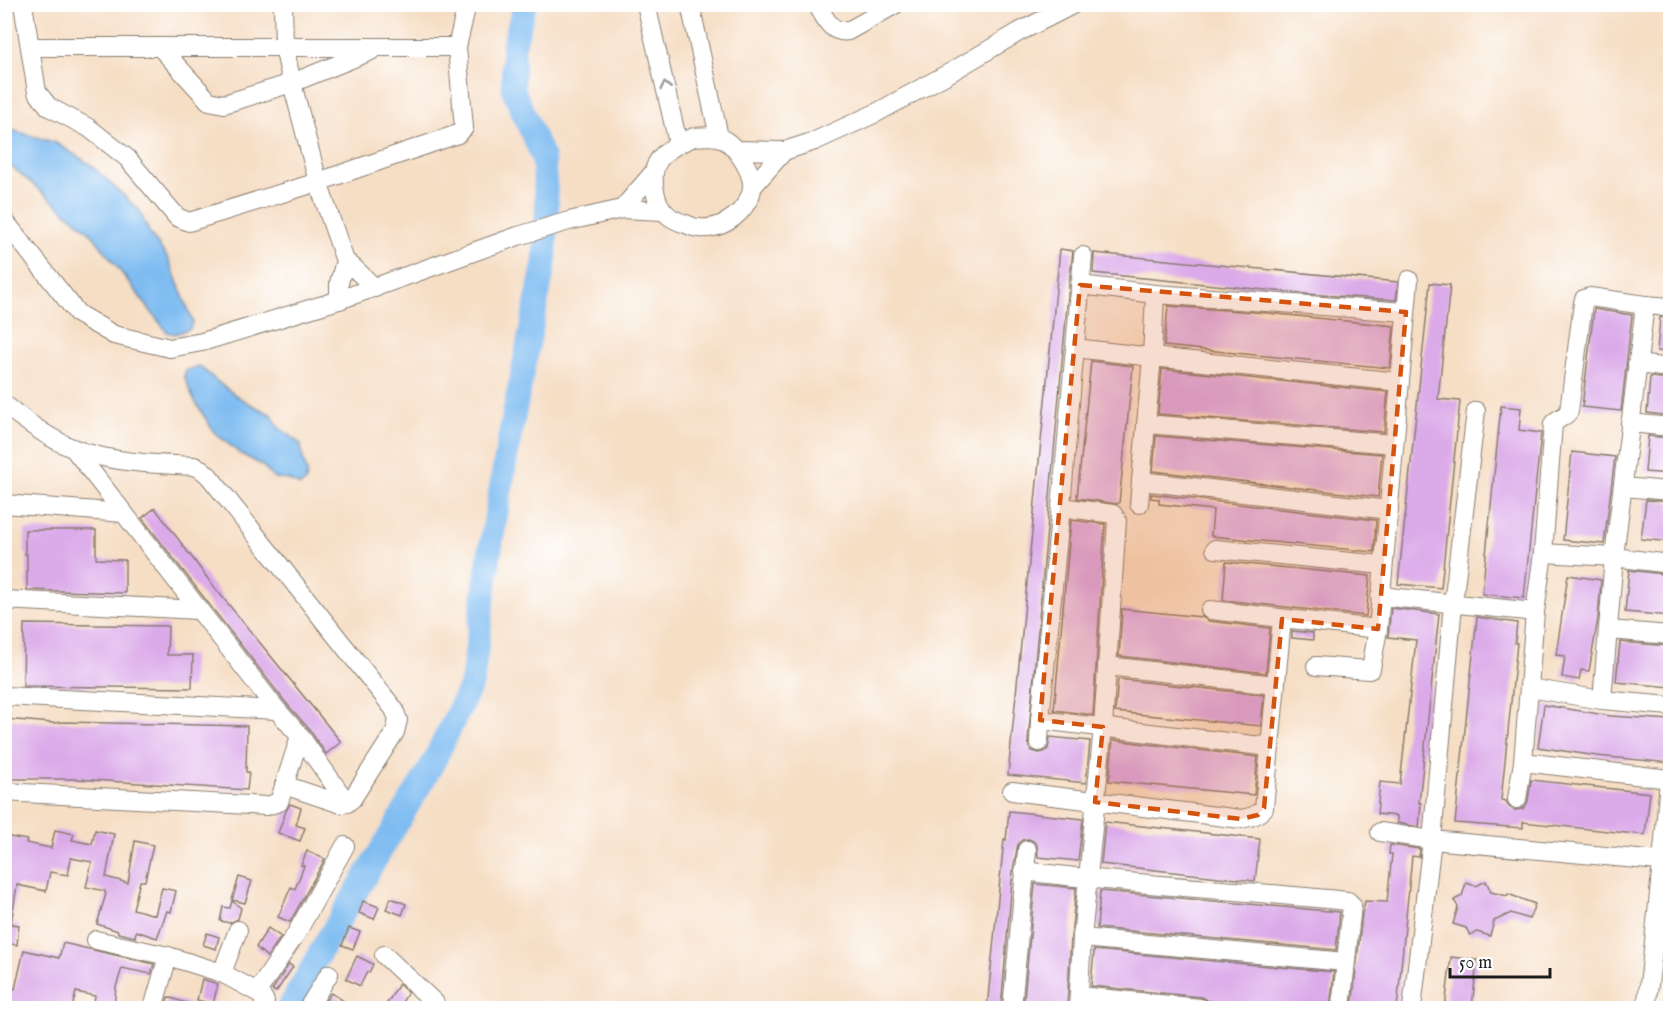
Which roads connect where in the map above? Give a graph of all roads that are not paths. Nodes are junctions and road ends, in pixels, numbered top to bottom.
1 (23, 4) edge
2 (283, 4) edge
3 (466, 4) edge
4 (646, 4) edge
5 (690, 4) edge
6 (817, 4) edge
7 (896, 4) edge
8 (1074, 4) edge
9 (30, 47) junction
10 (160, 47) junction
11 (284, 47) junction
12 (381, 47) junction
13 (457, 47) junction
14 (292, 83) junction
15 (719, 137) junction
16 (678, 143) junction
17 (736, 150) junction
18 (784, 151) junction
19 (652, 173) junction
20 (318, 182) junction
21 (753, 186) junction
22 (622, 209) junction
23 (663, 212) junction
24 (5, 221) edge
25 (1083, 256) dead end
26 (345, 261) junction
27 (1409, 280) dead end
28 (1080, 285) junction
29 (375, 288) junction
30 (1155, 294) junction
31 (339, 300) junction
32 (1645, 305) junction
33 (1671, 307) edge
34 (1406, 312) junction
35 (1075, 348) junction
36 (1152, 357) junction
37 (1637, 364) junction
38 (1671, 368) edge
39 (1400, 382) junction
40 (4, 405) edge
41 (1476, 411) dead end
42 (1630, 423) junction
43 (1146, 424) junction
44 (1671, 428) edge
45 (1394, 444) junction
46 (74, 449) junction
47 (1141, 481) junction
48 (1623, 487) junction
49 (1671, 491) edge
50 (4, 504) edge
51 (1139, 504) dead end
52 (1061, 507) junction
53 (1389, 510) junction
54 (124, 513) junction
55 (1215, 549) dead end
56 (1543, 553) junction
57 (1614, 557) junction
58 (1671, 564) edge
59 (1383, 565) junction
60 (1380, 596) junction
61 (4, 600) edge
62 (1453, 604) junction
63 (198, 609) junction
64 (1210, 610) dead end
65 (1535, 612) junction
66 (1282, 619) junction
67 (1378, 629) junction
68 (1608, 630) junction
69 (1671, 635) edge
70 (1107, 666) junction
71 (1316, 666) dead end
72 (1275, 685) junction
73 (1529, 687) junction
74 (4, 696) edge
75 (1602, 700) junction
76 (1671, 706) edge
77 (277, 710) junction
78 (1040, 720) junction
79 (1104, 727) junction
80 (300, 736) junction
81 (1039, 742) dead end
82 (1270, 747) junction
83 (1522, 762) junction
84 (1670, 779) edge
85 (284, 785) junction
86 (1012, 791) dead end
87 (4, 792) edge
88 (1517, 799) dead end
89 (1095, 802) junction
90 (347, 803) junction
91 (1380, 832) dead end
92 (1432, 840) junction
93 (345, 846) dead end
94 (1027, 850) dead end
95 (1667, 861) edge
96 (1024, 871) junction
97 (1088, 879) junction
98 (238, 930) dead end
99 (1082, 938) junction
100 (96, 940) dead end
101 (1663, 942) edge
102 (384, 955) dead end
103 (168, 956) junction
104 (1346, 962) junction
105 (222, 973) junction
106 (329, 974) dead end
107 (266, 1000) edge
108 (1078, 1002) edge
109 (153, 1008) edge
110 (308, 1008) edge
111 (432, 1008) edge
112 (1012, 1008) edge
113 (1200, 1008) edge
114 (1341, 1008) edge
115 (1412, 1008) edge
116 (1646, 1008) edge

1 - 9 street
2 - 11 street
3 - 13 street
16 -> 4 street
5 - 15 street
6 - 7 street
8 - 18 street
9 - 10 street
9 - 20 street
10 - 11 street
10 - 14 street
11 - 12 street
11 - 14 street
12 - 13 street
12 - 14 street
13 - 20 street
14 - 20 street
15 - 16 street
15 - 17 street
16 - 19 street
17 - 18 street
17 - 21 street
18 - 21 street
19 - 22 street
19 - 23 street
20 - 26 street
21 - 23 street
22 - 23 street
22 - 29 street
24 - 31 street
25 - 28 street
26 - 29 street
26 - 31 street
27 - 34 street
28 - 30 street
28 - 35 street
29 - 31 street
30 - 34 street
30 - 36 street
32 - 33 street
32 - 37 street
32 - 56 street
34 - 39 street
35 - 36 street
35 - 52 street
36 - 39 street
36 - 43 street
37 - 38 street
37 - 42 street
39 - 45 street
40 - 46 street
41 - 62 street
42 - 44 street
42 - 48 street
43 - 45 street
43 - 47 street
45 - 53 street
46 - 54 street
46 - 90 street
47 - 51 street
47 - 53 street
48 - 49 street
48 - 57 street
50 - 54 street
52 - 70 street
52 - 78 street
53 - 59 street
54 - 63 street
55 - 59 street
56 - 57 street
56 - 65 street
57 - 58 street
57 - 68 street
59 - 60 street
60 - 62 street
60 - 67 street
61 - 63 street
62 - 65 street
62 - 92 street
63 - 77 street
64 - 66 street
65 - 73 street
66 - 67 street
66 - 72 street
67 - 71 street
68 - 69 street
68 - 75 street
70 - 72 street
70 - 79 street
72 - 82 street
73 - 75 street
73 - 83 street
74 - 77 street
75 - 76 street
77 - 80 street
78 - 79 street
78 - 81 street
79 - 82 street
79 - 89 street
80 - 85 street
80 - 90 street
82 - 89 street
83 - 84 street
83 - 88 street
84 - 95 street
85 - 87 street
85 - 90 street
86 - 89 street
89 - 97 street
91 - 92 street
92 - 95 street
92 - 115 street
93 - 107 street
94 - 96 street
95 - 101 street
96 - 97 street
96 - 112 street
97 - 99 street
97 - 104 street
98 - 105 street
99 - 104 street
99 - 108 street
100 - 103 street
101 - 116 street
102 - 111 street
103 - 105 street
103 - 109 street
104 - 114 street
105 - 107 street
106 - 110 street
108 - 113 street

